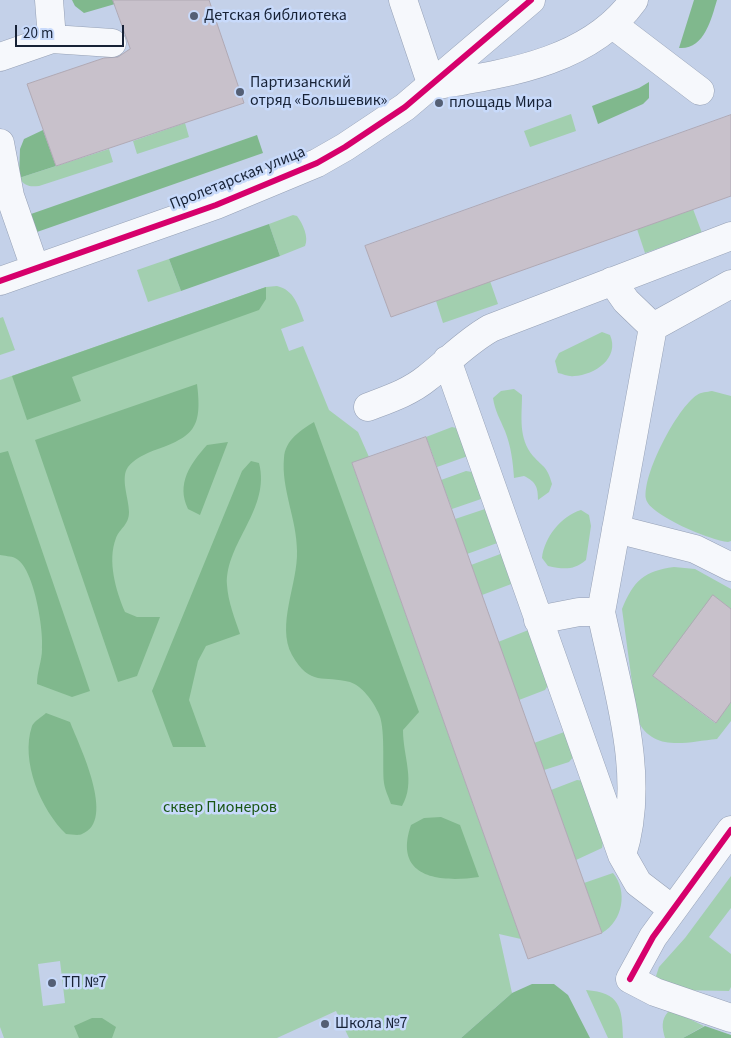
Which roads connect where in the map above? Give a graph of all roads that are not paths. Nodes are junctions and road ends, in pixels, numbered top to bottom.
1 (49, 0) edge
2 (403, 0) edge
3 (531, 0) edge
4 (634, 0) edge
5 (612, 24) junction
6 (52, 39) junction
7 (112, 43) dead end
8 (0, 57) edge
9 (432, 86) junction
10 (700, 91) dead end
11 (0, 142) edge
12 (723, 240) edge
13 (35, 268) junction
14 (0, 280) edge
15 (612, 281) junction
16 (731, 284) edge
17 (653, 327) junction
18 (447, 360) junction
19 (368, 407) dead end
20 (616, 529) junction
21 (731, 567) edge
22 (602, 612) junction
23 (538, 620) junction
24 (731, 830) edge
25 (622, 855) junction
26 (672, 909) junction
27 (731, 1018) edge

1 - 6 street
2 - 9 street
3 - 9 street, Пролетарская улица
4 - 5 street
5 - 9 street
5 - 10 street
6 - 7 street
6 - 8 street
9 - 13 street, Пролетарская улица
11 - 13 street
12 - 15 street
12 - 16 street
13 - 14 street, Пролетарская улица
15 - 17 street
15 - 18 street
16 - 17 street
17 - 20 street
18 - 19 street
18 - 23 street
20 - 21 street
20 - 22 street
22 - 23 street
22 - 25 street
23 - 25 street
24 - 26 street
25 - 26 street
26 - 27 street

